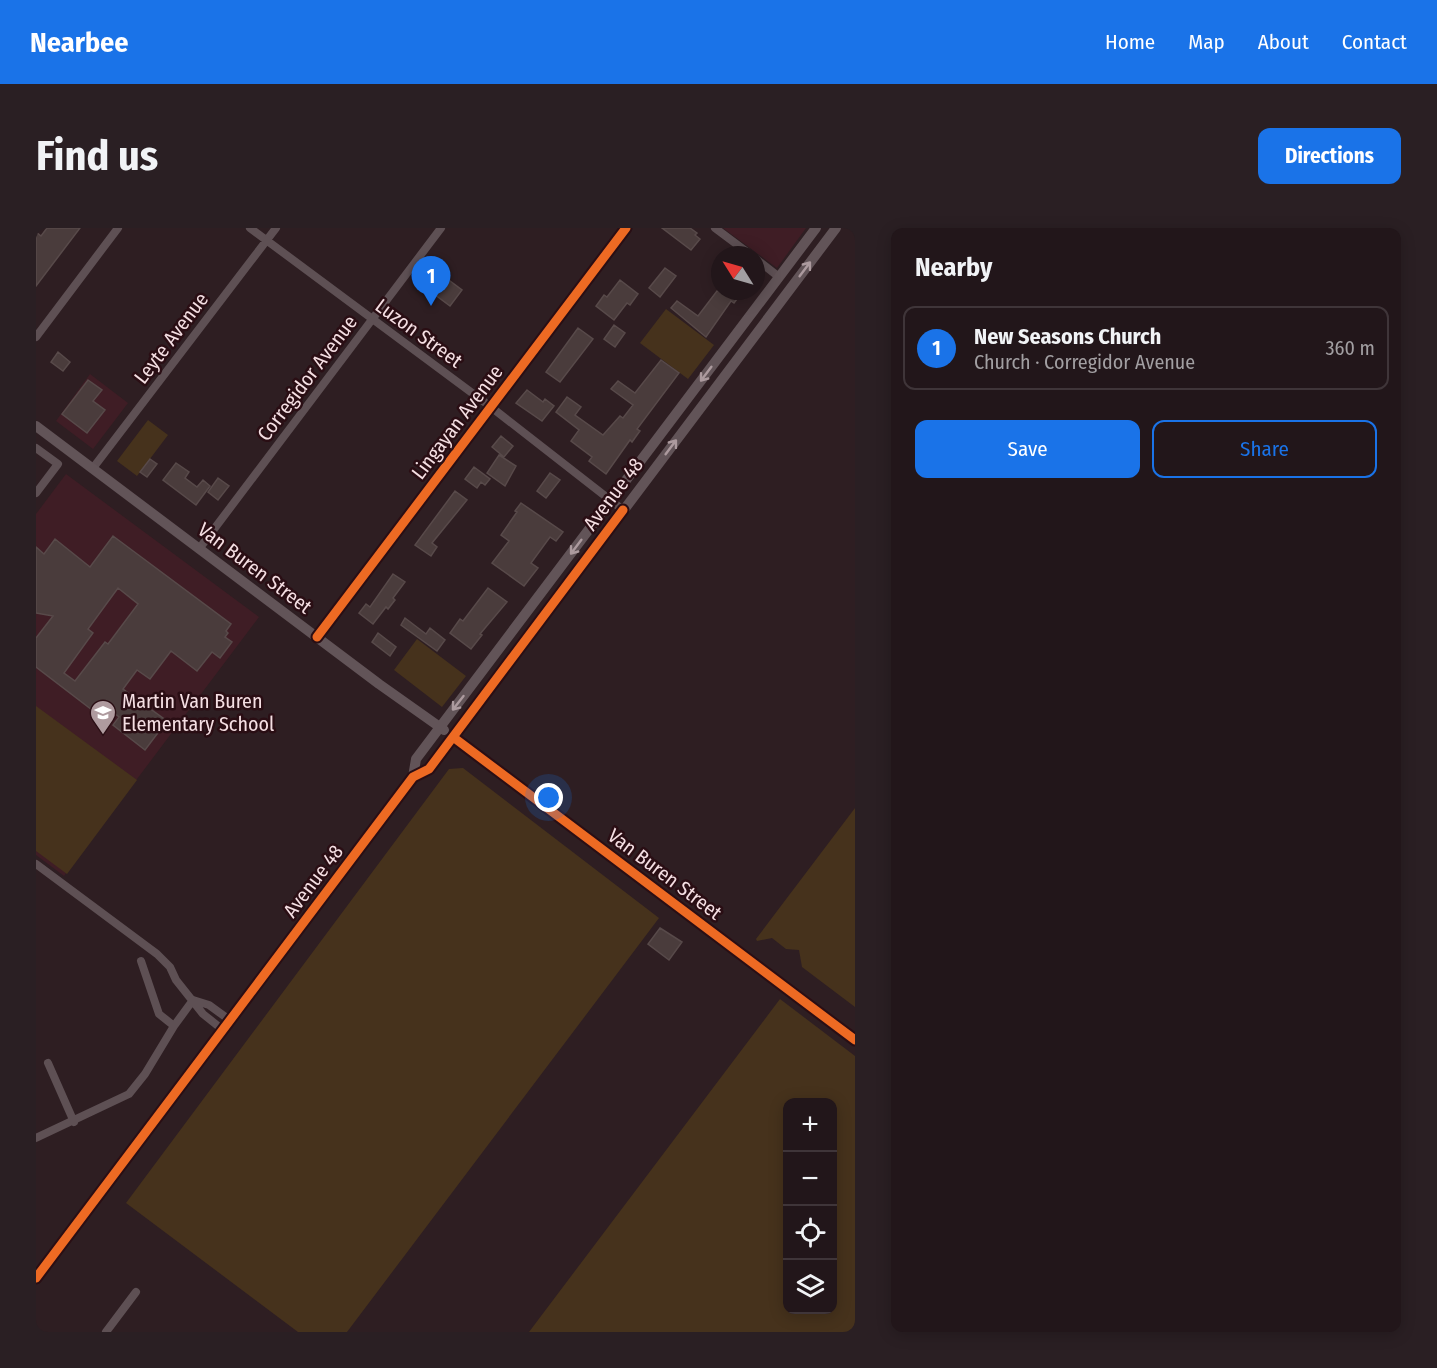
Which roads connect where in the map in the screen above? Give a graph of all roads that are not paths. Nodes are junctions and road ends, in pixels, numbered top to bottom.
1 (118, 228) edge
2 (250, 228) edge
3 (276, 228) edge
4 (441, 228) edge
5 (626, 228) edge
6 (715, 228) edge
7 (816, 228) edge
8 (836, 228) edge
9 (267, 240) junction
10 (739, 246) edge
11 (765, 266) edge
12 (779, 277) junction
13 (372, 320) junction
14 (36, 338) edge
15 (715, 389) junction
16 (491, 407) junction
17 (36, 426) edge
18 (36, 448) edge
19 (93, 468) junction
20 (36, 493) edge
21 (611, 501) junction
22 (624, 510) junction
23 (200, 549) junction
24 (317, 638) junction
25 (440, 727) junction
26 (453, 737) junction
27 (413, 777) junction
28 (36, 864) edge
29 (141, 961) dead end
30 (194, 1000) junction
31 (227, 1025) junction
32 (174, 1026) junction
33 (855, 1040) edge
34 (48, 1063) dead end
35 (74, 1122) junction
36 (36, 1138) edge
37 (36, 1278) edge
38 (136, 1292) dead end
39 (106, 1332) edge

1 - 14 street
2 - 9 street, Luzon Street
3 - 9 street, Leyte Avenue
4 - 13 street, Corregidor Avenue
5 - 16 street, Lingayan Avenue
6 - 10 street
7 - 12 main road, Avenue 48
15 -> 8 main road, Avenue 48
9 - 13 street, Luzon Street
9 - 19 street, Leyte Avenue
11 - 12 street
12 - 15 main road
12 -> 21 main road, Avenue 48
13 - 16 street, Luzon Street
13 - 23 street, Corregidor Avenue
22 -> 15 main road, Avenue 48
16 - 21 street, Luzon Street
16 - 24 street, Lingayan Avenue
17 - 19 main road, Van Buren Street
18 - 20 street
19 - 23 main road, Van Buren Street
21 - 22 street, Luzon Street
21 -> 25 main road, Avenue 48
22 - 26 main road, Avenue 48
23 - 24 main road, Van Buren Street
24 - 25 main road, Van Buren Street
25 - 26 main road, Van Buren Street
25 - 27 main road, Avenue 48
26 - 27 main road, Avenue 48
26 - 33 street, Van Buren Street
27 - 31 main road, Avenue 48
28 - 30 street
29 - 32 street
30 - 31 street
30 - 32 street
31 - 37 main road, Avenue 48
32 - 35 street
34 - 35 street
35 - 36 street
38 - 39 street

